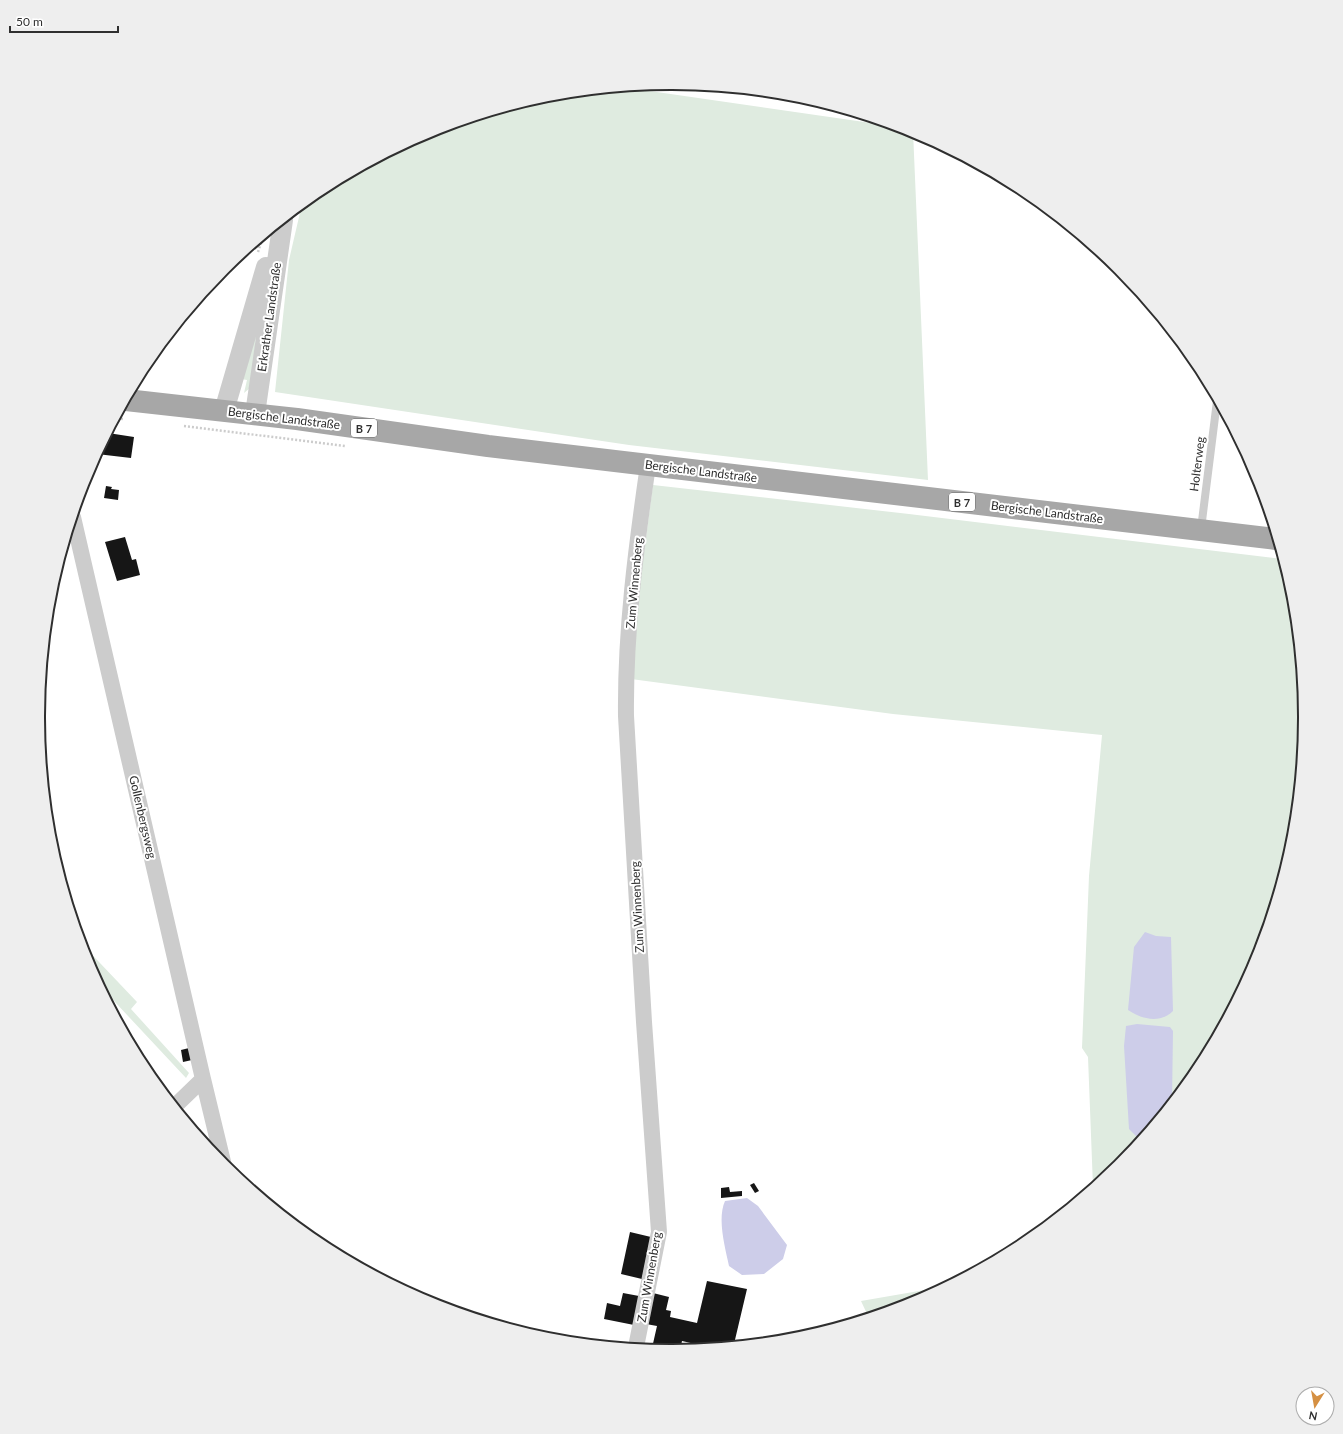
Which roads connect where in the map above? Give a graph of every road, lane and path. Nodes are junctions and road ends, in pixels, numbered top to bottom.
1 (282, 226) edge
2 (278, 230) edge
3 (131, 401) edge
4 (1217, 409) edge
5 (224, 410) junction
6 (255, 414) junction
7 (648, 465) junction
8 (75, 526) edge
9 (1201, 530) junction
10 (1272, 539) edge
11 (203, 1079) junction
12 (178, 1103) edge
13 (221, 1152) edge
14 (637, 1342) edge

1 - 6 street, Erkrather Landstraße
2 - 5 street, Erkrather Landstraße
3 - 5 main road, Bergische Landstraße / B 7
4 - 9 lane, Holterweg
5 - 6 main road, Bergische Landstraße / B 7
6 - 7 main road, Bergische Landstraße / B 7
7 - 9 main road, Bergische Landstraße / B 7
7 - 14 street, Zum Winnenberg
8 - 11 street, Gollenbergsweg
9 - 10 main road, Bergische Landstraße / B 7
11 - 12 street
11 - 13 street, Gollenbergsweg

